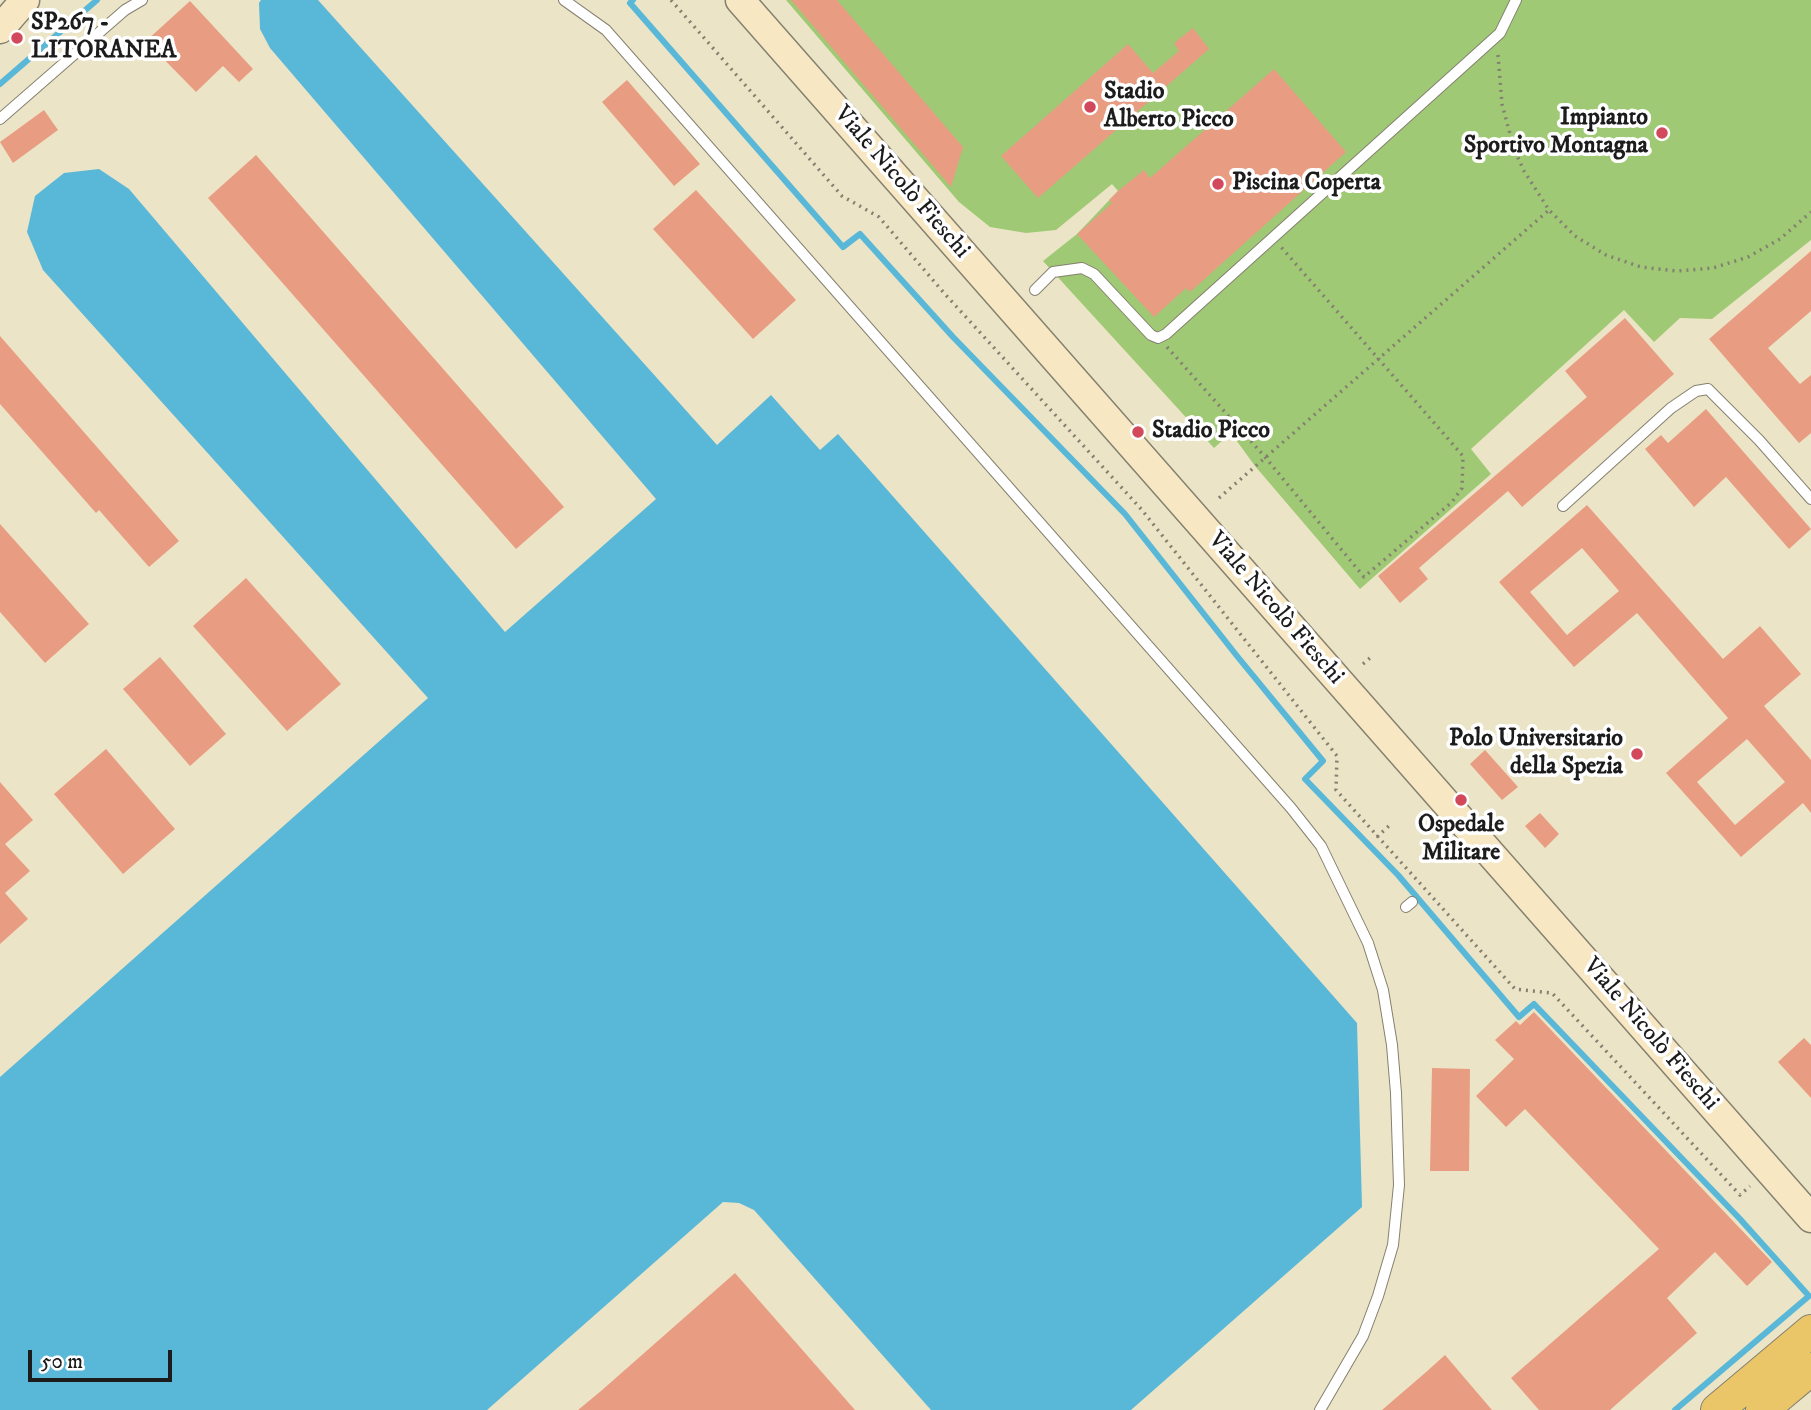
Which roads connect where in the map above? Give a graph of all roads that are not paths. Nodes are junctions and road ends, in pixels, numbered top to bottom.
1 (24, 0) edge
2 (142, 0) edge
3 (564, 0) edge
4 (740, 0) edge
5 (1516, 0) edge
6 (0, 29) edge
7 (0, 119) edge
8 (1035, 290) dead end
9 (1811, 499) edge
10 (1563, 506) dead end
11 (1811, 1218) edge
12 (1811, 1331) edge
13 (1811, 1369) edge
14 (1320, 1410) edge
15 (1717, 1410) edge
16 (1762, 1410) edge

1 - 6 main road
2 - 7 lane
3 - 14 lane
4 - 11 main road, Viale Nicolò Fieschi
5 - 8 lane
9 - 10 lane
12 - 15 main road
13 - 16 main road

